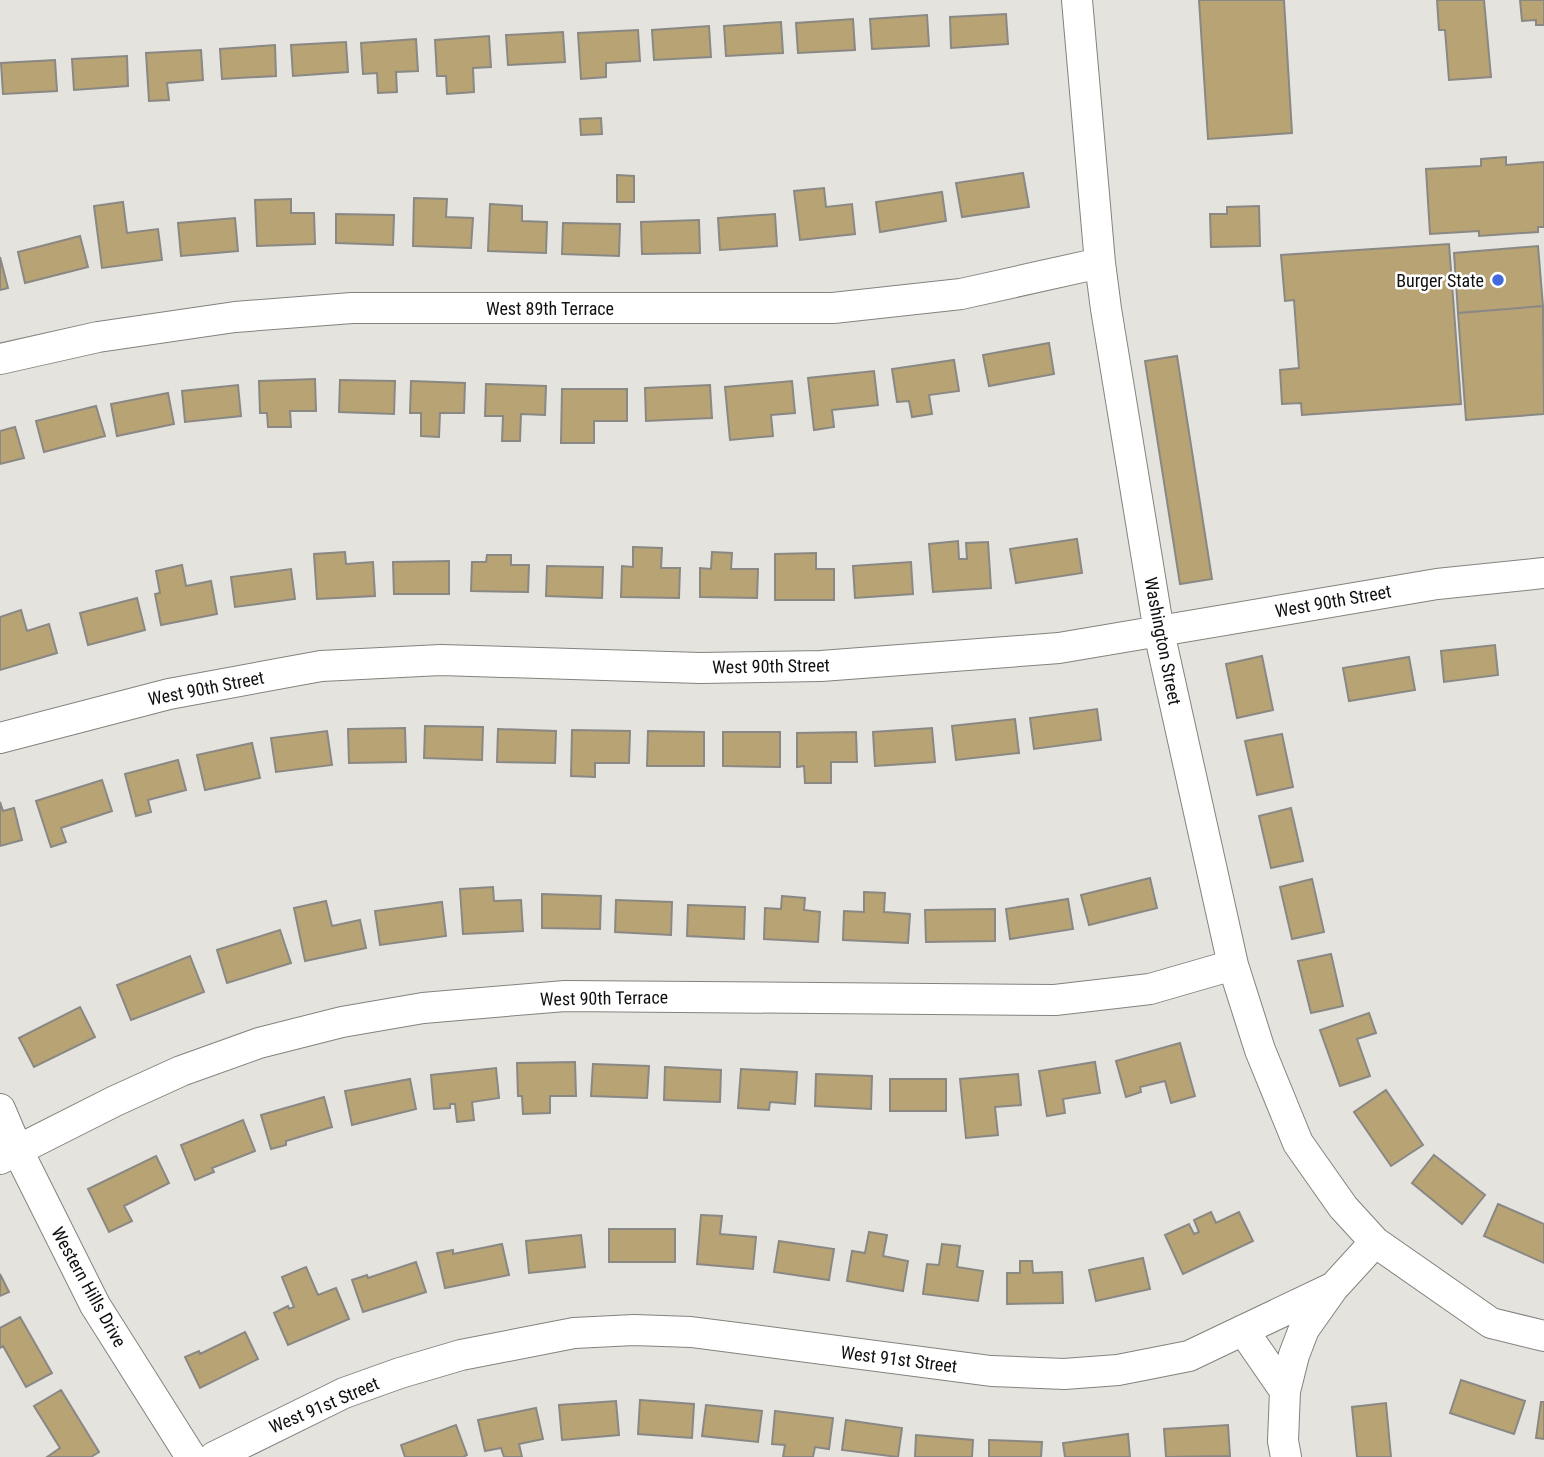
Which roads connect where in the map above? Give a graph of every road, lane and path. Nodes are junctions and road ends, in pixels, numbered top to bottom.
1 (1077, 0) edge
2 (1100, 263) junction
3 (0, 359) edge
4 (1544, 573) edge
5 (1159, 632) junction
6 (0, 738) edge
7 (1233, 965) junction
8 (0, 1109) edge
9 (8, 1154) edge
10 (1375, 1242) junction
11 (1334, 1287) junction
12 (1243, 1330) junction
13 (1544, 1336) edge
14 (1284, 1391) junction
15 (191, 1457) edge
16 (214, 1457) edge
17 (1286, 1457) edge

1 - 2 street, Washington Street
2 - 3 street, West 89th Terrace
2 - 5 street, Washington Street
4 - 5 street, West 90th Street
5 - 6 street, West 90th Street
5 - 7 street, Washington Street
7 - 9 street, West 90th Terrace
7 - 10 street, Washington Street
8 - 9 street, Western Hills Drive
9 - 15 street, Western Hills Drive
10 - 11 street, West 91st Street
10 - 13 street
11 - 12 street, West 91st Street
11 - 14 street
12 - 14 street
12 - 16 street, West 91st Street
14 - 17 street

